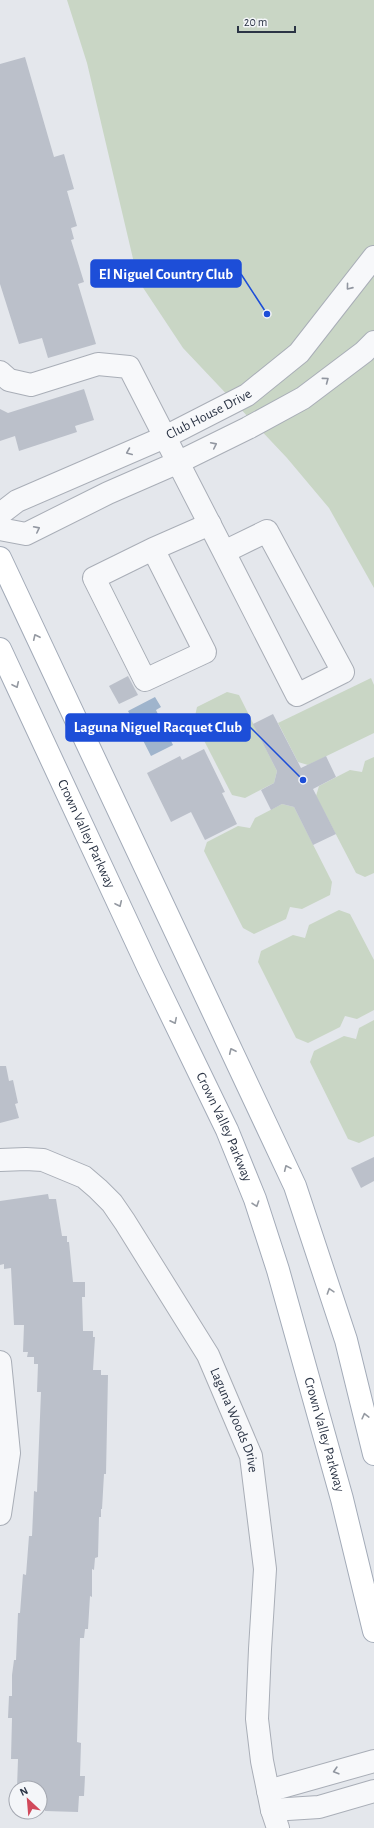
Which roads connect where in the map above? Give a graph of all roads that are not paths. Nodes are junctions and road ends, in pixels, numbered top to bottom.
1 (374, 257) edge
2 (374, 342) edge
3 (0, 372) edge
4 (165, 437) junction
5 (178, 462) junction
6 (0, 514) edge
7 (210, 524) junction
8 (0, 529) edge
9 (153, 549) junction
10 (224, 552) junction
11 (0, 558) edge
12 (0, 649) edge
13 (0, 1160) edge
14 (0, 1362) edge
15 (374, 1454) edge
16 (0, 1514) edge
17 (374, 1631) edge
18 (374, 1761) edge
19 (374, 1791) edge
20 (273, 1810) edge

1 -> 4 street, Club House Drive
5 -> 2 street, Club House Drive
3 - 4 street
4 - 5 street
4 -> 6 street, Club House Drive
5 - 7 street
8 -> 5 street, Club House Drive
7 - 9 street
7 - 10 street
9 - 9 street
10 - 10 street
15 -> 11 main road
12 -> 17 main road, Crown Valley Parkway
13 - 20 street, Laguna Woods Drive
14 - 16 street
18 -> 20 street
19 - 20 street

